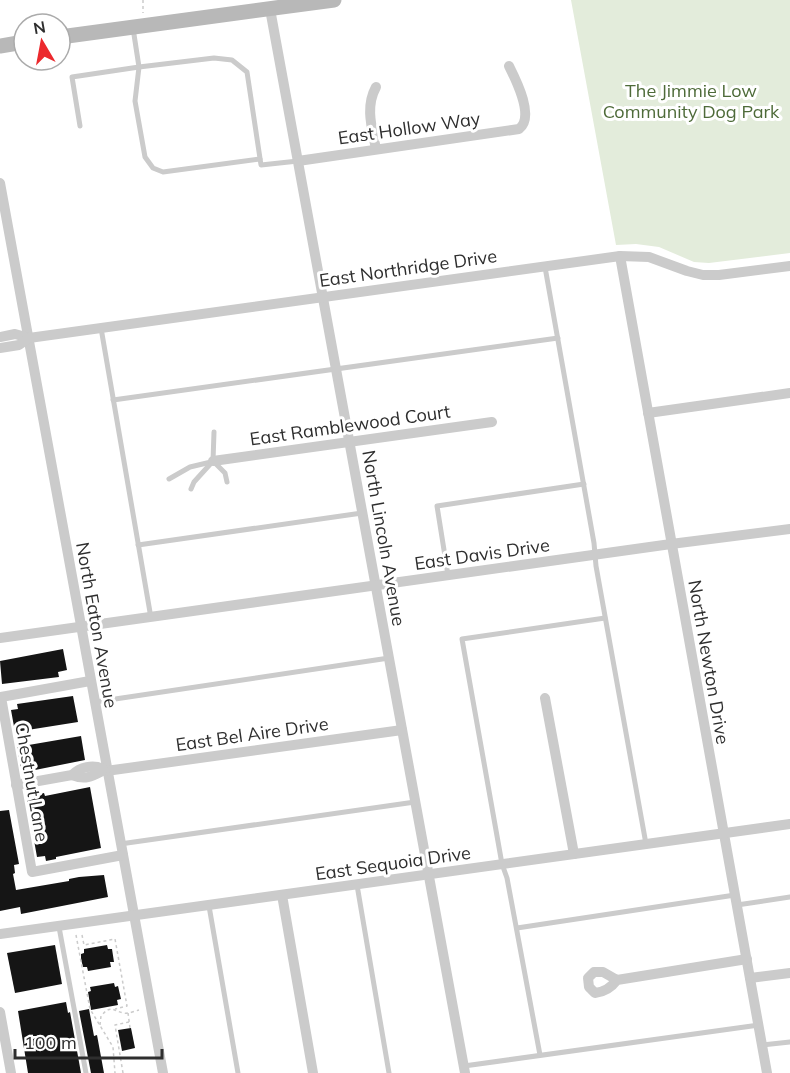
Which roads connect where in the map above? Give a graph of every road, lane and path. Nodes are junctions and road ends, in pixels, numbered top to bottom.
1 (334, 0) edge
2 (270, 9) junction
3 (133, 27) junction
4 (72, 36) edge
5 (509, 66) dead end
6 (139, 67) junction
7 (376, 87) dead end
8 (80, 126) dead end
9 (376, 149) junction
10 (260, 159) junction
11 (298, 161) junction
12 (0, 183) edge
13 (620, 256) junction
14 (545, 265) junction
15 (790, 266) edge
16 (323, 297) junction
17 (101, 328) junction
18 (0, 337) edge
19 (29, 338) junction
20 (558, 338) junction
21 (0, 348) edge
22 (336, 369) junction
23 (790, 393) edge
24 (113, 400) junction
25 (648, 413) junction
26 (492, 422) dead end
27 (214, 432) dead end
28 (349, 441) junction
29 (213, 461) junction
30 (169, 478) dead end
31 (227, 482) dead end
32 (584, 484) junction
33 (191, 489) dead end
34 (363, 513) junction
35 (790, 529) edge
36 (671, 544) junction
37 (138, 545) junction
38 (595, 555) junction
39 (448, 575) junction
40 (376, 585) junction
41 (150, 618) junction
42 (605, 618) junction
43 (80, 627) junction
44 (0, 638) edge
45 (389, 658) junction
46 (90, 681) junction
47 (1, 697) edge
48 (545, 698) dead end
49 (94, 702) junction
50 (402, 730) junction
51 (105, 770) junction
52 (16, 785) junction
53 (416, 802) junction
54 (790, 824) edge
55 (723, 832) junction
56 (646, 843) junction
57 (120, 844) junction
58 (574, 854) junction
59 (123, 855) junction
60 (502, 864) junction
61 (428, 874) junction
62 (357, 885) junction
63 (282, 895) junction
64 (790, 897) edge
65 (736, 900) junction
66 (209, 906) junction
67 (134, 916) junction
68 (59, 927) junction
69 (517, 928) junction
70 (0, 934) edge
71 (76, 934) dead end
72 (82, 934) dead end
73 (747, 959) junction
74 (790, 973) edge
75 (750, 978) junction
76 (617, 980) dead end
77 (115, 1009) junction
78 (139, 1010) dead end
79 (0, 1012) edge
80 (128, 1012) junction
81 (129, 1022) junction
82 (759, 1025) junction
83 (100, 1026) junction
84 (130, 1028) dead end
85 (790, 1042) edge
86 (762, 1045) junction
87 (540, 1055) junction
88 (464, 1070) edge
89 (11, 1073) edge
90 (86, 1073) edge
91 (114, 1073) edge
92 (123, 1073) edge
93 (163, 1073) edge
94 (238, 1073) edge
95 (313, 1073) edge
96 (389, 1073) edge
97 (767, 1073) edge

1 - 2 street
2 - 3 street
2 - 11 street, North Lincoln Avenue
3 - 4 street
3 - 6 lane
5 - 9 street, East Hollow Way
6 - 8 lane
6 - 10 lane
6 - 10 lane
7 - 9 street
9 - 11 street, East Hollow Way
10 - 11 lane
11 - 16 street, North Lincoln Avenue
12 - 19 street, North Eaton Avenue
13 - 14 street, East Northridge Drive
13 - 15 street, East Northridge Drive
13 - 25 street, North Newton Drive
14 - 16 street, East Northridge Drive
14 - 20 lane
16 - 17 street, East Northridge Drive
16 - 22 street, North Lincoln Avenue
17 - 19 street, East Northridge Drive
17 - 24 lane
18 - 19 street, East Northridge Drive
19 - 21 street, East Northridge Drive
19 - 43 street, North Eaton Avenue
20 - 22 lane
20 - 32 lane
22 - 24 lane
22 - 28 street, North Lincoln Avenue
23 - 25 street
24 - 37 lane
25 - 36 street, North Newton Drive
26 - 28 street, East Ramblewood Court
27 - 29 lane
28 - 29 street, East Ramblewood Court
28 - 34 street, North Lincoln Avenue
29 - 30 lane
29 - 31 lane
29 - 33 lane
32 - 38 lane
32 - 39 lane
34 - 37 lane
34 - 40 street, North Lincoln Avenue
35 - 36 street, East Davis Drive
36 - 38 street, East Davis Drive
36 - 55 street, North Newton Drive
37 - 41 lane
38 - 39 street, East Davis Drive
38 - 42 lane
39 - 40 street, East Davis Drive
40 - 41 street, East Davis Drive
40 - 45 street, North Lincoln Avenue
41 - 43 street, East Davis Drive
42 - 56 lane
42 - 60 lane
43 - 44 street, East Davis Drive
43 - 46 street, North Eaton Avenue
45 - 49 lane
45 - 50 street, North Lincoln Avenue
46 - 47 street
46 - 49 street, North Eaton Avenue
47 - 52 street, Chestnut Lane
48 - 58 street
49 - 51 street, North Eaton Avenue
50 - 51 street, East Bel Aire Drive
50 - 53 street, North Lincoln Avenue
51 - 52 street, East Bel Aire Drive
51 - 57 street, North Eaton Avenue
52 - 59 street, Chestnut Lane
53 - 57 lane
53 - 61 street, North Lincoln Avenue
54 - 55 street, East Sequoia Drive
55 - 56 street, East Sequoia Drive
55 - 65 street, North Newton Drive
56 - 58 street, East Sequoia Drive
57 - 59 street, North Eaton Avenue
58 - 60 street, East Sequoia Drive
59 - 67 street, North Eaton Avenue
60 - 61 street, East Sequoia Drive
60 - 69 lane
61 - 62 street, East Sequoia Drive
61 - 88 street, North Lincoln Avenue
62 - 63 street, East Sequoia Drive
62 - 96 lane
63 - 66 street, East Sequoia Drive
63 - 95 street
64 - 65 lane
65 - 69 lane
65 - 73 street, North Newton Drive
66 - 67 street, East Sequoia Drive
66 - 94 lane
67 - 68 street, East Sequoia Drive
67 - 93 street, North Eaton Avenue
68 - 70 street, East Sequoia Drive
68 - 90 lane
69 - 87 lane
71 - 83 path
72 - 77 path
73 - 75 street, North Newton Drive
73 - 76 street
74 - 75 street
75 - 82 street, North Newton Drive
77 - 80 path
77 - 83 path
78 - 80 path
79 - 89 street
80 - 81 path
81 - 84 path
81 - 92 path
82 - 86 street, North Newton Drive
82 - 87 lane
83 - 91 path
85 - 86 lane
86 - 97 street, North Newton Drive
87 - 88 lane

